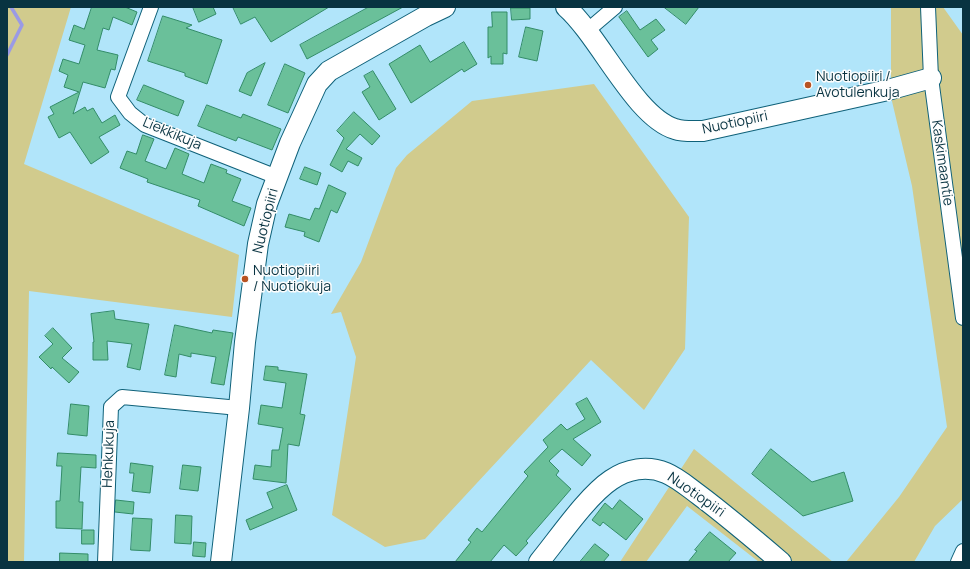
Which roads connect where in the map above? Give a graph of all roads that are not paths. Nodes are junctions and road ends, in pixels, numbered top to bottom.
1 (151, 7) edge
2 (445, 7) edge
3 (566, 7) edge
4 (615, 7) edge
5 (928, 7) edge
6 (588, 30) junction
7 (931, 78) junction
8 (277, 177) junction
9 (963, 318) edge
10 (239, 408) junction
11 (963, 551) edge
12 (775, 560) edge
13 (105, 562) edge
14 (221, 562) edge
15 (539, 562) edge
16 (958, 562) edge

1 - 8 street, Liekkikuja
2 - 8 street, Nuotiopiiri
3 - 6 street, Nuotiopiiri
4 - 6 street
5 - 7 street, Kaskimaantie
6 - 7 street, Nuotiopiiri
7 - 9 street, Kaskimaantie
8 - 10 street, Nuotiopiiri
10 - 13 street, Hehkukuja
10 - 14 street, Nuotiopiiri
11 - 16 street
12 - 15 street, Nuotiopiiri

